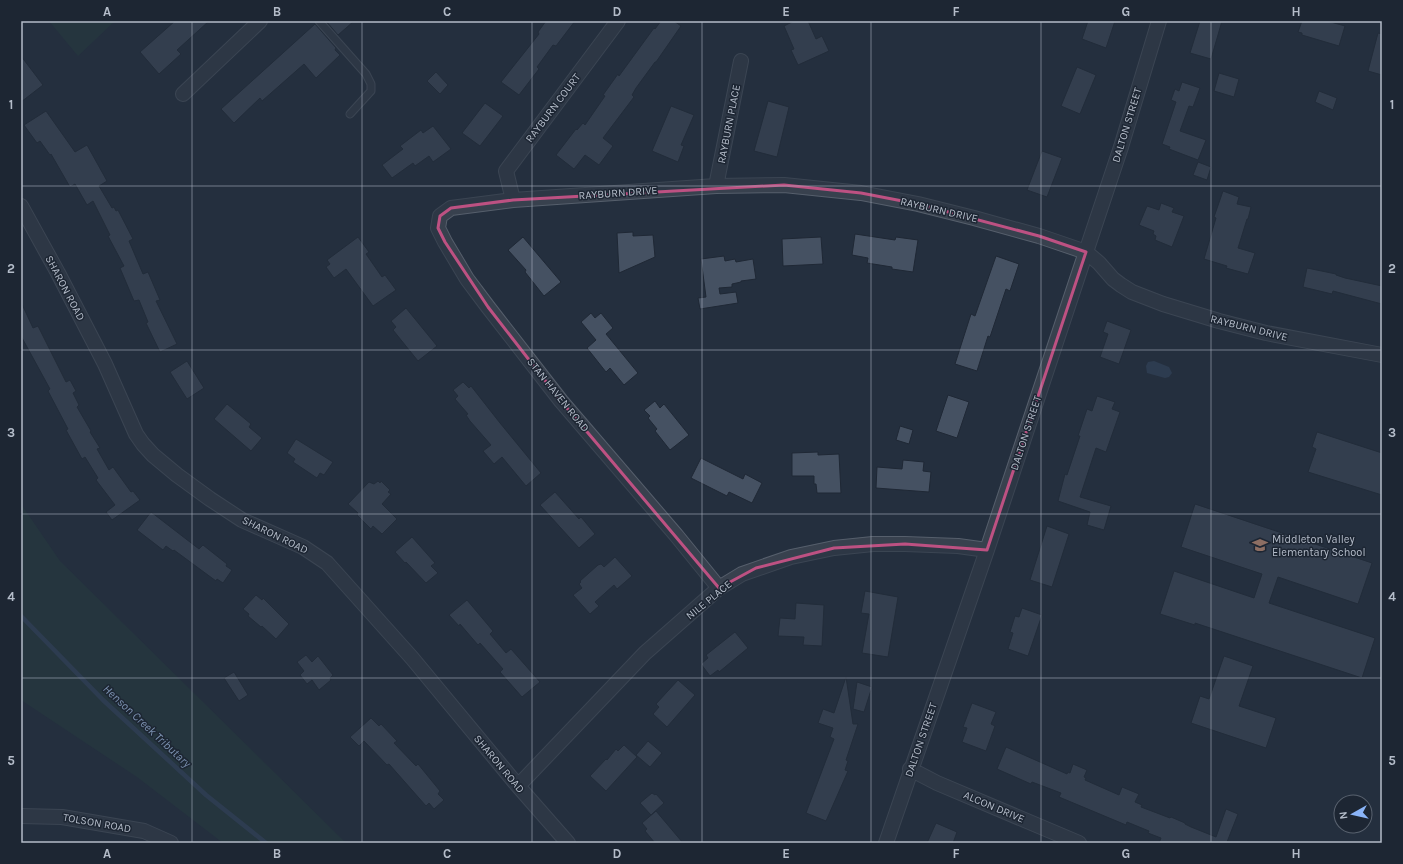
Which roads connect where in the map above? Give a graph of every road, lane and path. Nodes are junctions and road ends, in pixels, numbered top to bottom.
1 (260, 21) edge
2 (319, 21) edge
3 (618, 21) edge
4 (1159, 21) edge
5 (741, 61) dead end
6 (182, 94) dead end
7 (350, 114) dead end
8 (716, 186) junction
9 (513, 200) junction
10 (470, 205) joint
11 (21, 206) edge
12 (1086, 252) junction
13 (1382, 355) edge
14 (987, 550) junction
15 (719, 588) junction
16 (910, 769) junction
17 (518, 786) junction
18 (21, 816) edge
19 (171, 843) edge
20 (568, 843) edge
21 (886, 843) edge
22 (1079, 843) edge

1 - 6 street
2 - 7 lane
3 - 9 street, RAYBURN COURT
4 - 12 street, DALTON STREET
5 - 8 street, RAYBURN PLACE
8 - 9 street, RAYBURN DRIVE
8 - 12 street, RAYBURN DRIVE
9 - 10 street, RAYBURN DRIVE
10 - 15 street, STAN HAVEN ROAD
11 - 17 street, SHARON ROAD
12 - 13 street, RAYBURN DRIVE
12 - 14 street, DALTON STREET
14 - 15 street, NILE PLACE
14 - 16 street, DALTON STREET
15 - 17 street, NILE PLACE
16 - 21 street, DALTON STREET
16 - 22 street, ALCON DRIVE
17 - 20 street, SHARON ROAD
18 - 19 street, TOLSON ROAD

